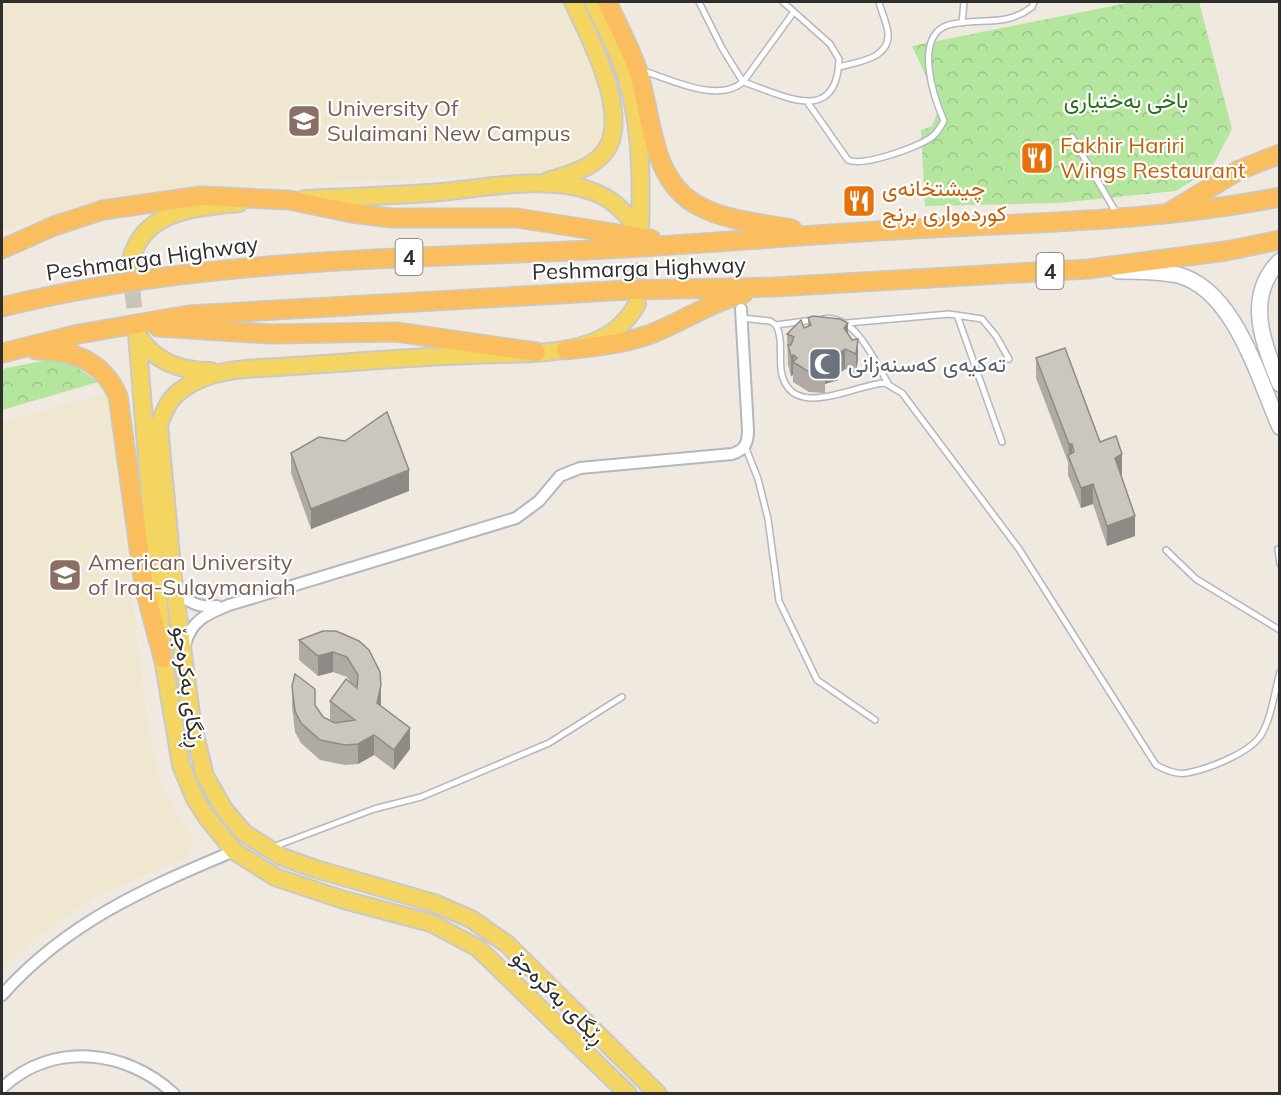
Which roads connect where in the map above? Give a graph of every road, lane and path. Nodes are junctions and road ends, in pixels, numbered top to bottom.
1 (573, 2) edge
2 (592, 2) edge
3 (607, 2) edge
4 (699, 2) edge
5 (783, 2) edge
6 (879, 2) edge
7 (964, 2) edge
8 (1034, 2) edge
9 (793, 13) junction
10 (962, 23) junction
11 (838, 67) junction
12 (637, 69) junction
13 (743, 82) junction
14 (808, 102) junction
15 (1072, 138) dead end
16 (1280, 154) edge
17 (537, 185) junction
18 (1280, 197) edge
19 (289, 200) junction
20 (1165, 216) junction
21 (1119, 218) junction
22 (820, 234) junction
23 (1280, 240) edge
24 (685, 244) junction
25 (2, 249) edge
26 (1280, 261) edge
27 (130, 264) tunnel mouth
28 (1088, 269) junction
29 (774, 287) junction
30 (637, 304) tunnel mouth
31 (2, 307) edge
32 (741, 314) joint
33 (957, 315) junction
34 (847, 323) junction
35 (776, 325) junction
36 (79, 334) junction
37 (566, 350) junction
38 (9, 351) edge
39 (536, 352) junction
40 (1009, 359) dead end
41 (1272, 363) junction
42 (1254, 369) junction
43 (229, 370) junction
44 (889, 384) junction
45 (1280, 384) edge
46 (1280, 427) edge
47 (1002, 442) dead end
48 (745, 446) junction
49 (1278, 549) edge
50 (1166, 550) dead end
51 (1280, 564) edge
52 (173, 578) junction
53 (229, 605) junction
54 (1280, 630) edge
55 (184, 651) junction
56 (163, 658) junction
57 (1280, 672) edge
58 (622, 697) dead end
59 (875, 720) dead end
60 (261, 845) junction
61 (234, 851) junction
62 (2, 995) edge
63 (2, 1088) edge
64 (174, 1094) edge
65 (628, 1094) edge
66 (658, 1094) edge

1 - 17 main road
2 - 17 main road
3 - 12 highway
4 - 13 lane
5 - 9 lane
6 - 11 lane
7 - 10 lane
8 - 10 lane
9 - 11 lane
9 - 13 lane
10 - 14 lane
11 - 14 lane
12 - 13 lane
12 - 22 highway
13 - 14 lane
15 - 21 lane
16 - 20 highway
17 - 19 main road
18 - 20 highway, Peshmarga Highway / 4
19 - 24 highway
19 - 25 highway
19 - 27 main road
20 - 21 highway, Peshmarga Highway / 4
21 - 22 highway, Peshmarga Highway / 4
22 - 24 highway, Peshmarga Highway / 4
23 - 28 highway, Peshmarga Highway / 4
24 - 31 highway, Peshmarga Highway / 4
26 - 41 main road
28 - 29 highway, Peshmarga Highway / 4
28 - 42 main road
29 - 36 highway, Peshmarga Highway / 4
29 - 37 highway
30 - 37 main road, ڕێگای بەکرەجۆ
32 - 35 lane
32 - 48 street
33 - 34 lane
33 - 40 lane
33 - 47 lane
34 - 35 lane
34 - 44 lane
35 - 44 lane
36 - 38 highway, Peshmarga Highway / 4
36 - 39 highway
37 - 39 main road, ڕێگای بەکرەجۆ
38 - 56 highway
39 - 43 main road, ڕێگای بەکرەجۆ
41 - 42 main road
41 - 45 main road
42 - 46 main road
43 - 52 main road, ڕێگای بەکرەجۆ
43 - 56 main road, ڕێگای بەکرەجۆ
44 - 57 lane
48 - 53 street
48 - 59 lane
49 - 51 lane
50 - 54 lane
52 - 53 street
52 - 55 main road, ڕێگای بەکرەجۆ
53 - 55 street
55 - 60 main road, ڕێگای بەکرەجۆ
56 - 61 main road, ڕێگای بەکرەجۆ
58 - 60 lane
60 - 61 main road
60 - 66 main road, ڕێگای بەکرەجۆ
61 - 62 street
61 - 65 main road, ڕێگای بەکرەجۆ
63 - 64 street

